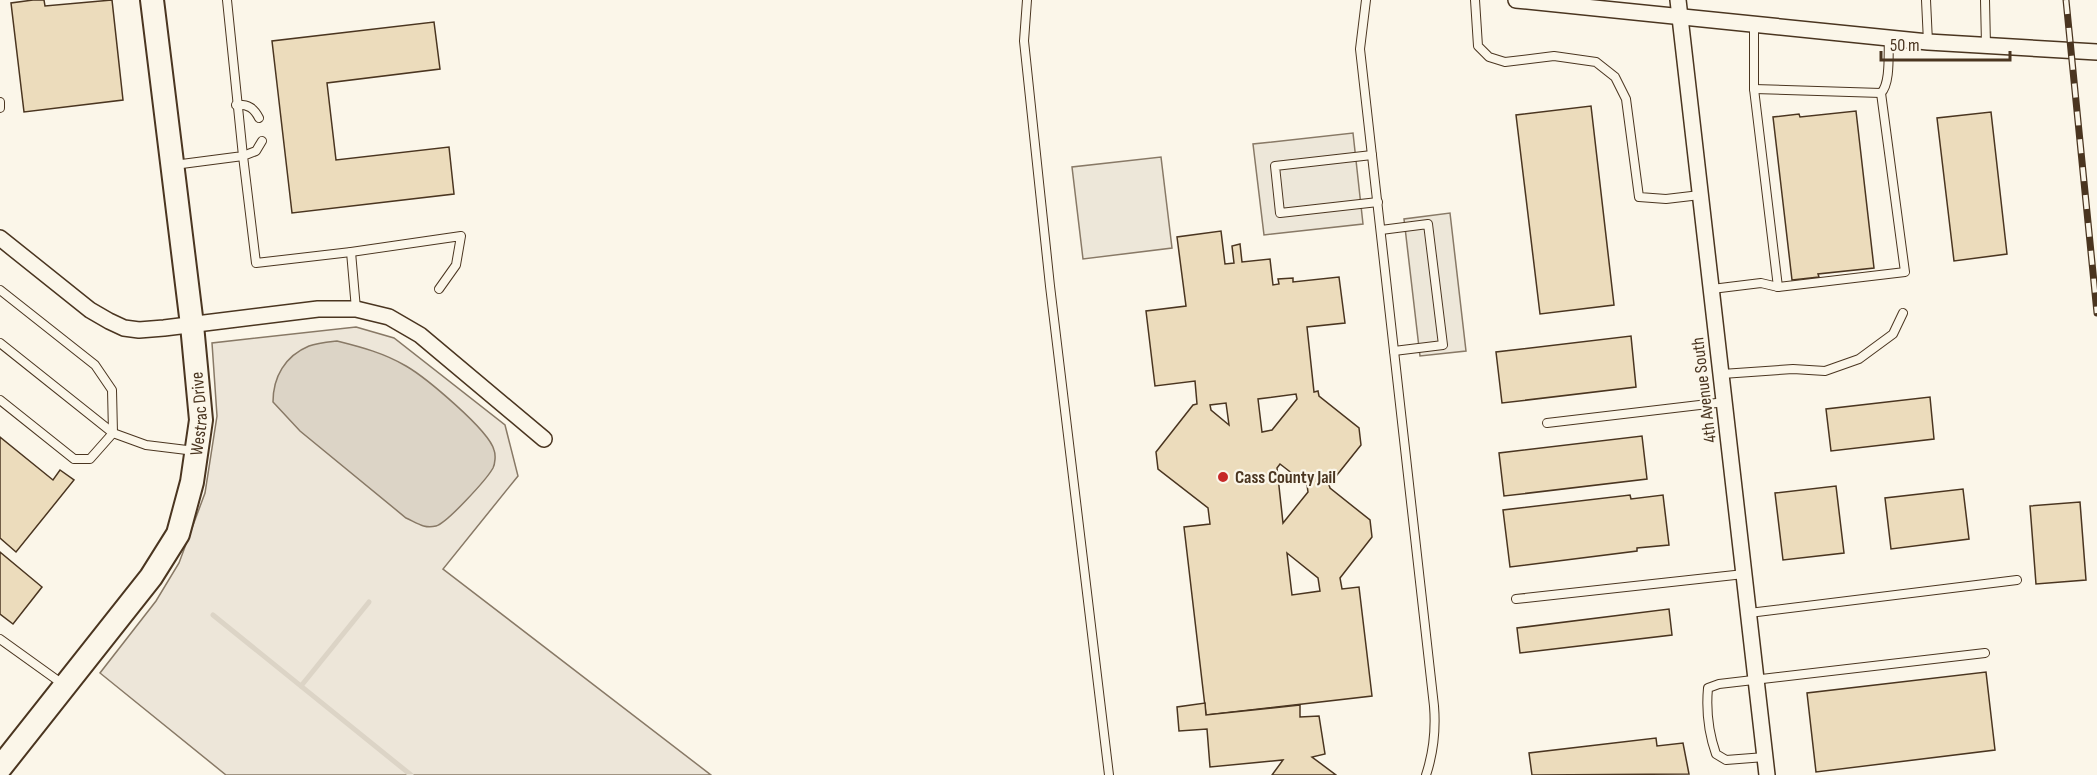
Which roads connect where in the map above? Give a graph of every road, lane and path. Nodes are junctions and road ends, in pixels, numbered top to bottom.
1 (152, 0) edge
2 (227, 0) edge
3 (1027, 0) edge
4 (1366, 0) edge
5 (1474, 0) edge
6 (1516, 0) edge
7 (1677, 0) edge
8 (1926, 0) edge
9 (1985, 0) edge
10 (1679, 16) junction
11 (1754, 24) junction
12 (1889, 37) junction
13 (1928, 42) junction
14 (1986, 45) junction
15 (2097, 52) edge
16 (1754, 89) junction
17 (1881, 93) junction
18 (0, 102) edge
19 (236, 105) junction
20 (0, 108) edge
21 (259, 118) dead end
22 (262, 141) dead end
23 (1372, 155) junction
24 (243, 156) junction
25 (172, 165) junction
26 (1700, 195) junction
27 (1378, 202) junction
28 (1381, 230) junction
29 (0, 238) edge
30 (351, 252) junction
31 (1778, 286) junction
32 (1712, 289) junction
33 (0, 290) edge
34 (439, 290) dead end
35 (356, 309) junction
36 (1903, 313) dead end
37 (192, 325) junction
38 (0, 343) edge
39 (1394, 351) junction
40 (1722, 374) junction
41 (0, 400) edge
42 (1725, 402) junction
43 (1547, 423) dead end
44 (112, 433) junction
45 (544, 439) dead end
46 (196, 452) junction
47 (1745, 574) junction
48 (2017, 580) dead end
49 (1516, 599) dead end
50 (1749, 613) junction
51 (0, 639) edge
52 (1985, 653) dead end
53 (1756, 680) junction
54 (65, 686) junction
55 (1765, 757) junction
56 (0, 768) edge
57 (1109, 775) edge
58 (1426, 775) edge
59 (1767, 775) edge

1 - 25 street, Westrac Drive
2 - 19 lane
3 - 57 lane
4 - 23 lane
5 - 26 lane
6 - 10 street
7 - 10 street, 4th Avenue South
8 - 13 lane
9 - 14 lane
10 - 11 street
10 - 26 street, 4th Avenue South
11 - 12 street
11 - 16 lane
12 - 13 street
12 - 17 lane
13 - 14 street
14 - 15 street
16 - 17 lane
16 - 31 lane
17 - 31 lane
18 - 20 lane
19 - 21 lane
19 - 24 lane
22 - 24 lane
23 - 27 lane
23 - 27 lane
24 - 25 lane
24 - 30 lane
25 - 37 street, Westrac Drive
26 - 32 street, 4th Avenue South
27 - 28 lane
28 - 39 lane
28 - 39 lane
29 - 37 street
30 - 34 lane
30 - 35 lane
31 - 32 lane
32 - 40 street, 4th Avenue South
33 - 44 lane
35 - 37 street
35 - 45 street
36 - 40 lane
37 - 46 street, Westrac Drive
38 - 44 lane
39 - 58 lane
40 - 42 street, 4th Avenue South
41 - 44 lane
42 - 43 lane
42 - 47 street, 4th Avenue South
44 - 46 lane
46 - 54 street, Westrac Drive
47 - 49 lane
47 - 50 street, 4th Avenue South
48 - 50 lane
50 - 53 street, 4th Avenue South
51 - 54 lane
52 - 53 lane
53 - 55 street, 4th Avenue South
53 - 55 lane
54 - 56 street, Westrac Drive
55 - 59 street, 4th Avenue South

